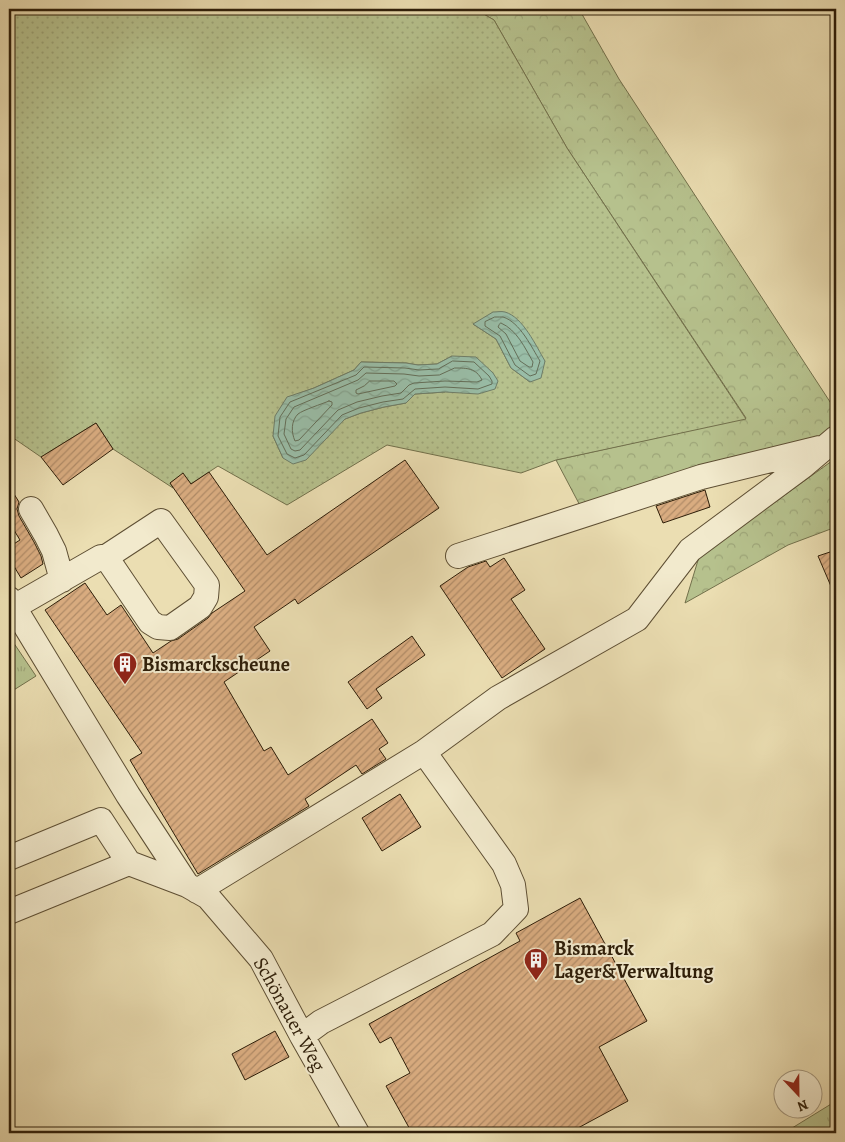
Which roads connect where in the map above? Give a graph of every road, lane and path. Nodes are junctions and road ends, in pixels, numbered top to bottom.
1 (831, 442) edge
2 (31, 509) dead end
3 (458, 556) dead end
4 (106, 557) junction
5 (62, 580) junction
6 (12, 603) edge
7 (424, 752) junction
8 (128, 795) junction
9 (102, 820) junction
10 (9, 858) edge
11 (128, 863) junction
12 (192, 888) junction
13 (9, 912) edge
14 (302, 1036) junction
15 (357, 1133) edge

1 - 3 street
1 - 7 street
2 - 5 street
4 - 4 street
4 - 5 street
5 - 6 street
6 - 8 street
7 - 12 street
7 - 14 street
8 - 9 street
8 - 12 street
9 - 10 street
9 - 11 street
11 - 12 street
11 - 13 street
12 - 14 street, Schönauer Weg
14 - 15 street, Schönauer Weg

